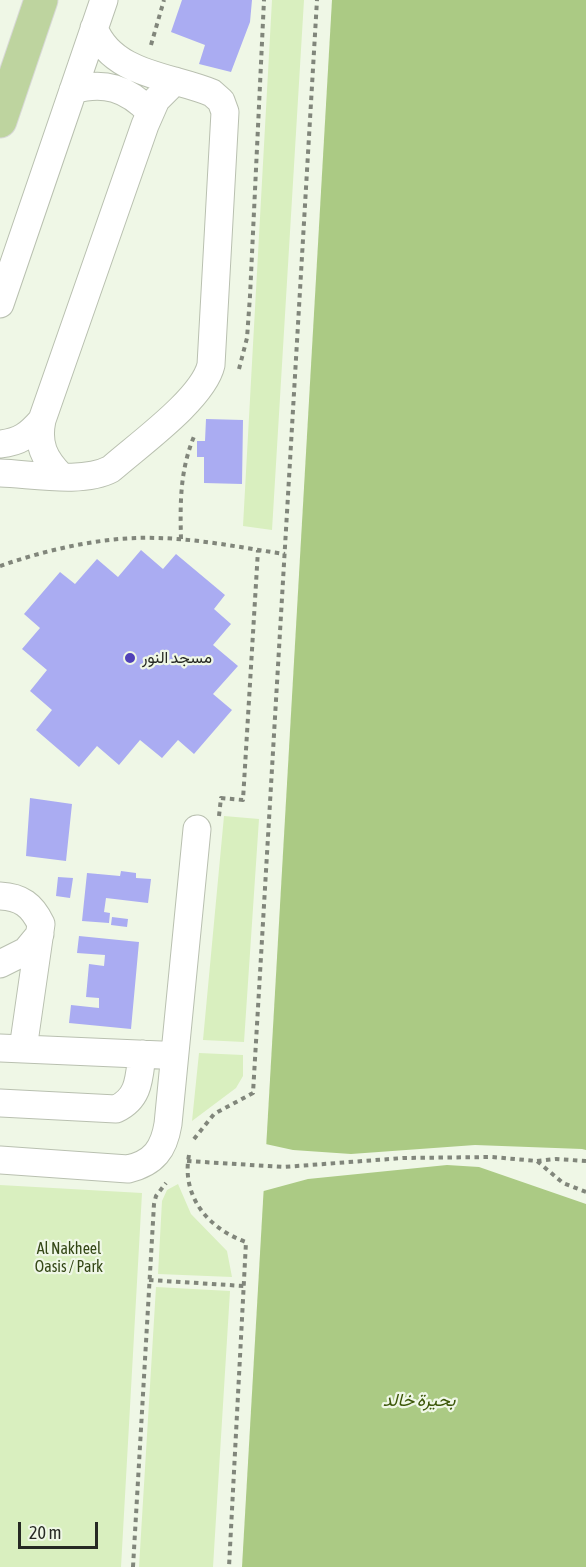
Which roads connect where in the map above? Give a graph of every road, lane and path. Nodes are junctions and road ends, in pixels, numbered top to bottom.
1 (41, 0) edge
2 (104, 0) edge
3 (317, 0) edge
4 (94, 28) junction
5 (175, 81) junction
6 (73, 90) junction
7 (150, 112) junction
8 (0, 121) edge
9 (0, 304) edge
10 (42, 420) junction
11 (0, 444) edge
12 (0, 473) edge
13 (61, 476) junction
14 (285, 554) junction
15 (0, 566) edge
16 (197, 829) dead end
17 (0, 896) edge
18 (40, 934) junction
19 (0, 966) edge
20 (31, 997) junction
21 (12, 1048) edge
22 (142, 1054) junction
23 (174, 1056) junction
24 (0, 1102) edge
25 (152, 1159) junction
26 (0, 1160) edge
27 (188, 1161) junction
28 (537, 1161) junction
29 (586, 1161) edge
30 (586, 1192) edge
31 (149, 1280) dead end
32 (244, 1286) junction
33 (230, 1567) edge

1 - 8 main road
2 - 4 lane
3 - 14 path
4 - 5 lane
4 - 6 lane
5 - 7 lane
5 - 13 lane
6 - 7 lane
6 - 9 lane
7 - 10 lane
10 - 11 lane
10 - 13 lane
12 - 13 lane
14 - 15 path
14 - 27 path
16 - 23 lane
17 - 18 lane
18 - 19 lane
18 - 20 lane
19 - 20 lane
20 - 21 lane
21 - 22 lane
22 - 23 lane
22 - 24 lane
23 - 25 lane
25 - 26 lane
25 - 27 path
27 - 28 path
27 - 32 path
28 - 29 path
28 - 30 path
31 - 32 path
32 - 33 path

